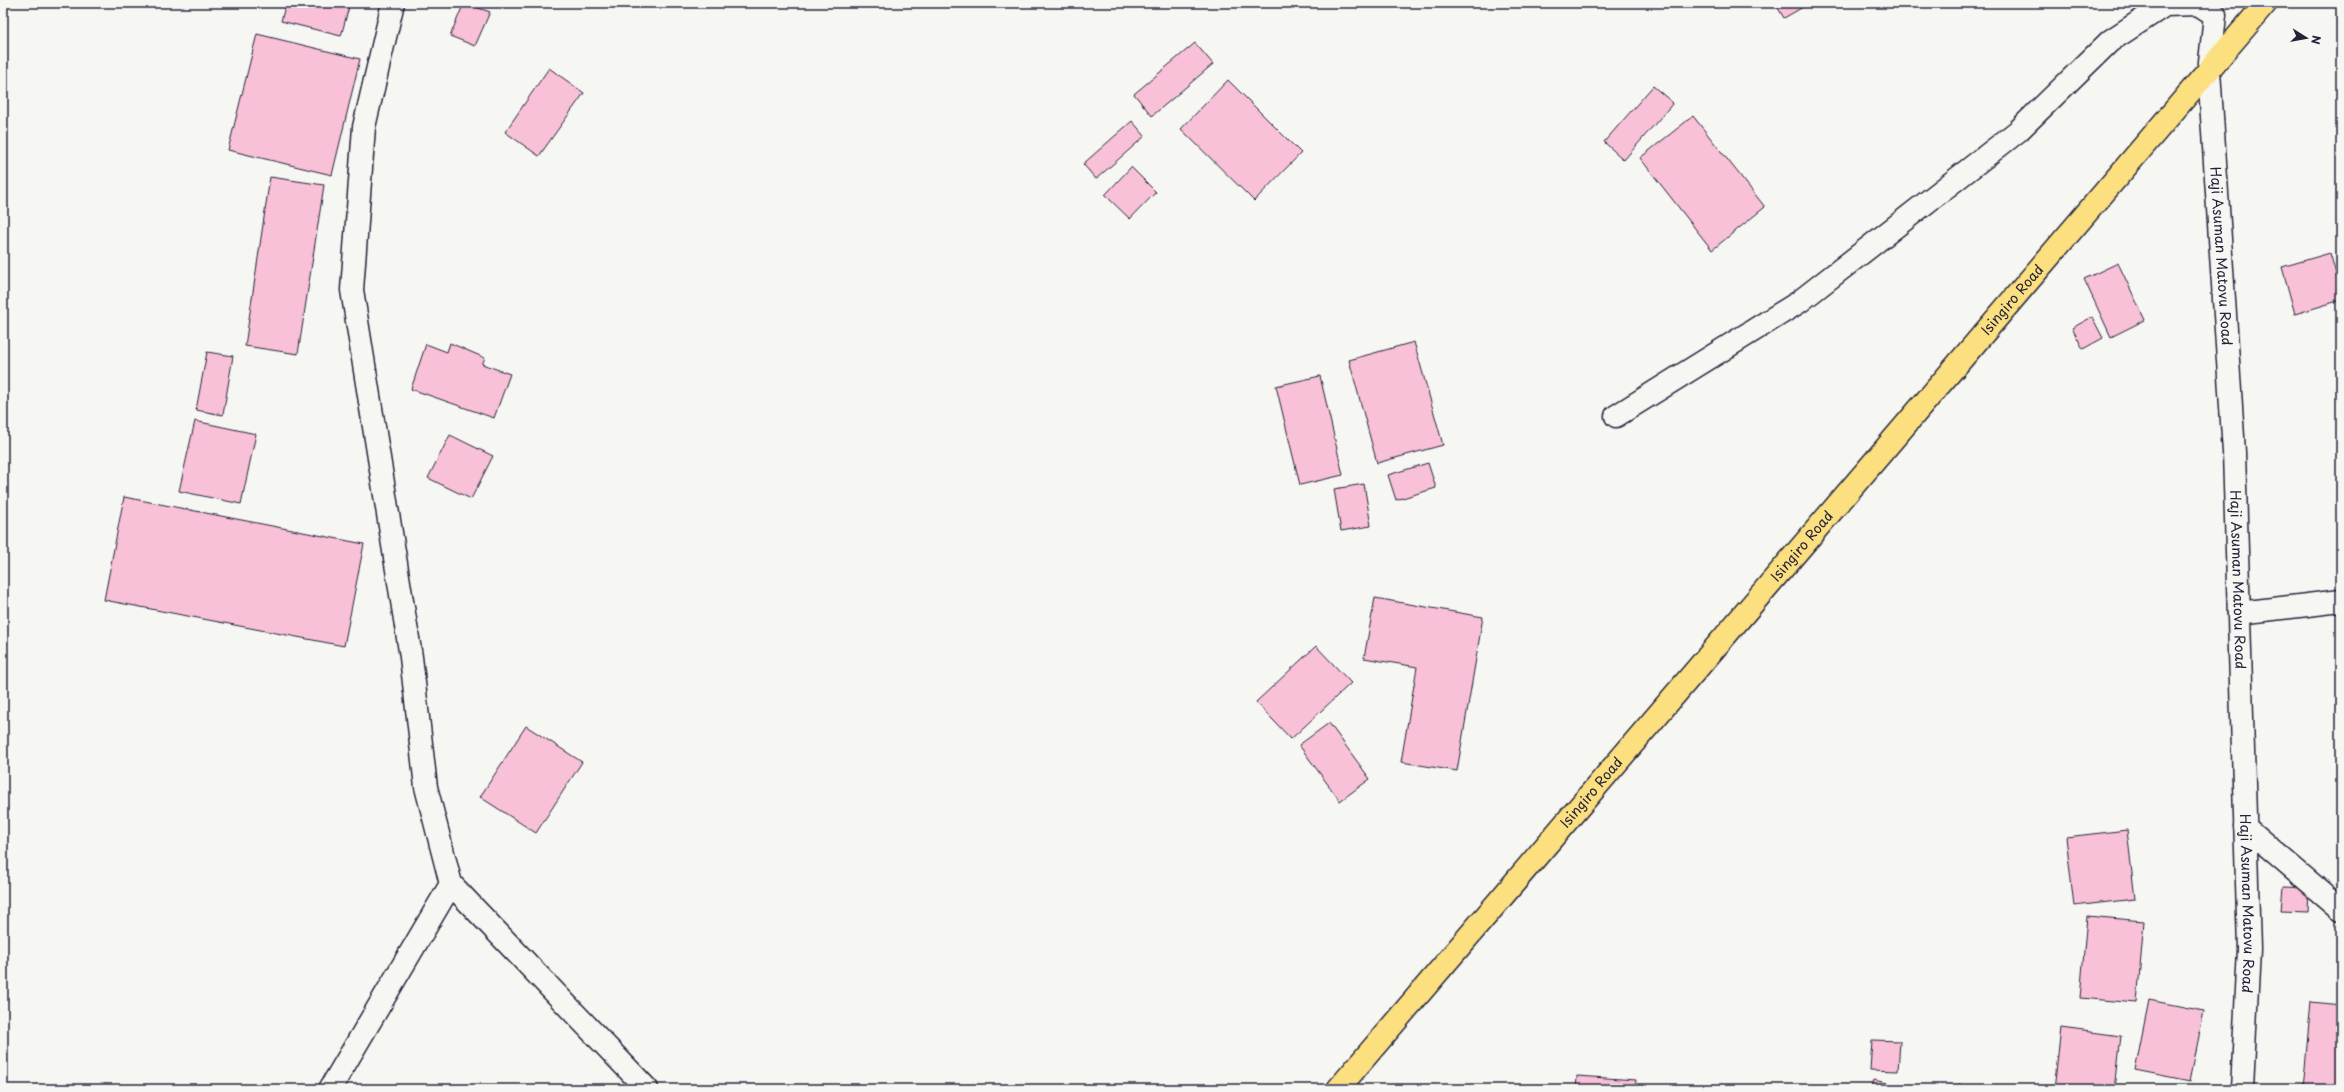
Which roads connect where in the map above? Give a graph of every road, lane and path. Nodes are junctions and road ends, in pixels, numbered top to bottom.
1 (393, 3) edge
2 (2266, 3) edge
3 (2210, 71) junction
4 (1616, 416) dead end
5 (2341, 601) edge
6 (2239, 613) junction
7 (2245, 827) junction
8 (451, 884) junction
9 (2341, 909) edge
10 (330, 1089) edge
11 (647, 1089) edge
12 (1338, 1089) edge
13 (2242, 1089) edge

1 - 8 street
2 - 3 main road, Isingiro Road
3 - 4 street, Haji Asuman Matovu Road
3 - 6 street, Haji Asuman Matovu Road
3 - 12 main road, Isingiro Road
5 - 6 street
6 - 7 street, Haji Asuman Matovu Road
7 - 9 street
7 - 13 street, Haji Asuman Matovu Road
8 - 10 street
8 - 11 street

